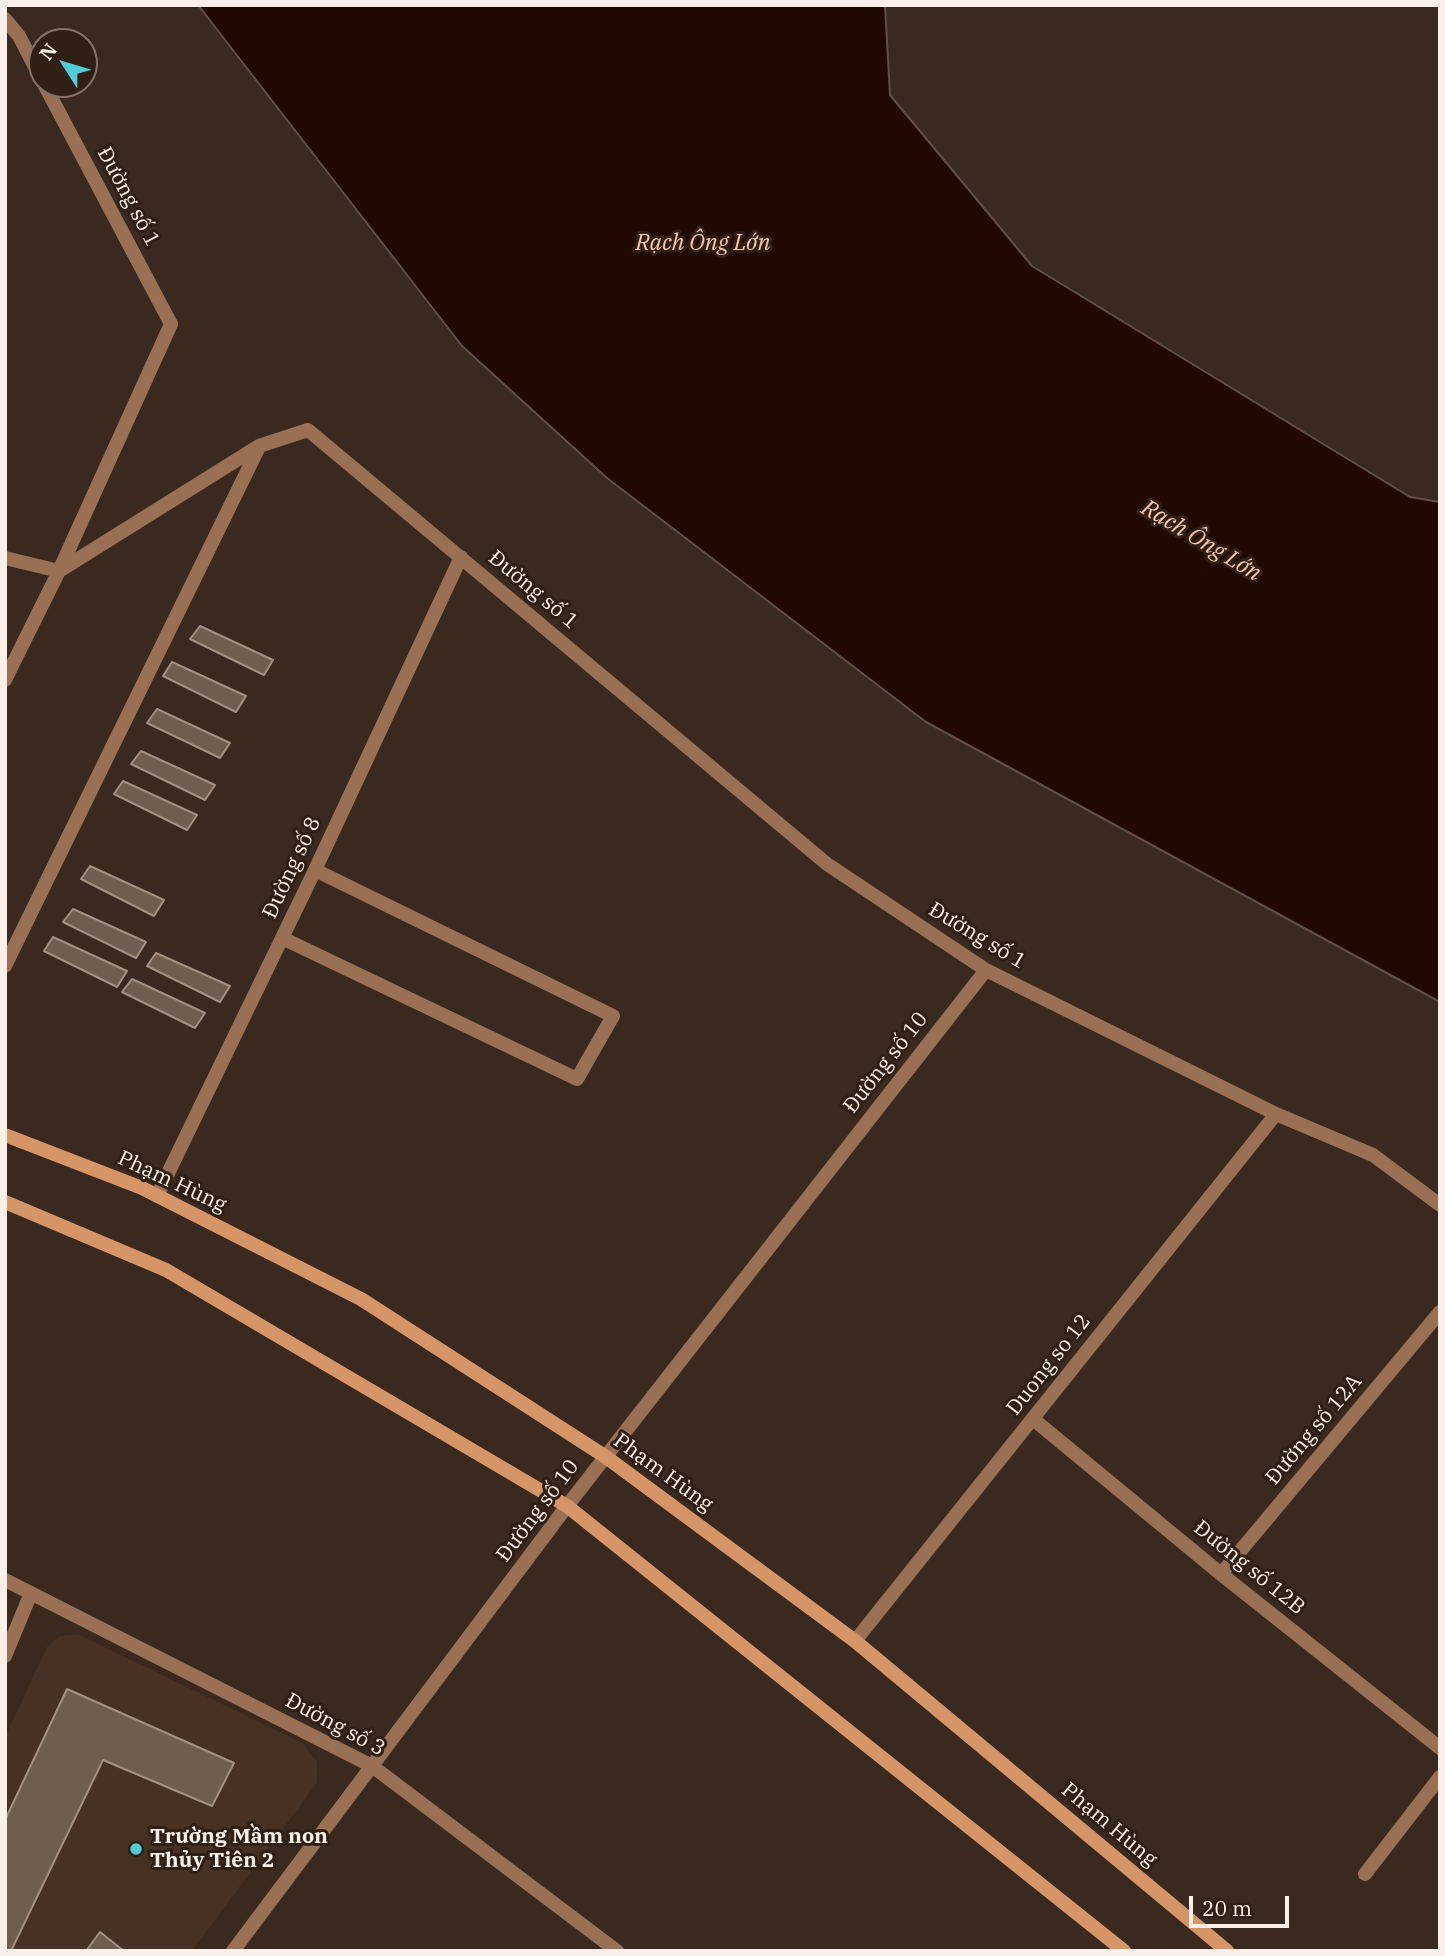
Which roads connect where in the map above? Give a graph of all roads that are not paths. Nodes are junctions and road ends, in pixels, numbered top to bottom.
1 (5, 19) edge
2 (28, 53) edge
3 (51, 98) edge
4 (259, 446) junction
5 (461, 557) junction
6 (5, 558) edge
7 (59, 571) junction
8 (5, 680) edge
9 (315, 870) junction
10 (282, 938) junction
11 (5, 966) edge
12 (985, 970) junction
13 (1276, 1114) junction
14 (5, 1135) edge
15 (157, 1196) junction
16 (5, 1202) edge
17 (1440, 1205) edge
18 (1440, 1312) edge
19 (1033, 1419) junction
20 (606, 1457) junction
21 (567, 1507) junction
22 (1221, 1574) junction
23 (5, 1580) edge
24 (31, 1593) junction
25 (855, 1641) junction
26 (5, 1656) edge
27 (1440, 1748) edge
28 (372, 1766) junction
29 (1440, 1777) edge
30 (1365, 1874) dead end
31 (233, 1951) edge
32 (617, 1951) edge
33 (1124, 1951) edge
34 (1227, 1951) edge

1 - 2 street, Đường số 1
3 - 7 street, Đường số 1
4 - 5 street, Đường số 1
4 - 7 street, Đường số 1
4 - 11 street
5 - 9 street, Đường số 8
5 - 12 street, Đường số 1
6 - 7 street
7 - 8 street
9 - 10 street, Đường số 8
9 - 10 street
10 - 15 street, Đường số 8
12 - 13 street, Đường số 1
12 - 20 street, Đường số 10
13 - 17 street, Đường số 1
13 - 19 street, Duong so 12
14 - 15 main road, Phạm Hùng
15 - 20 main road, Phạm Hùng
16 - 21 main road
18 - 22 street, Đường số 12A
19 - 22 street, Đường số 12B
19 - 25 street, Duong so 12
20 - 21 street, Đường số 10
20 - 25 main road, Phạm Hùng
21 - 28 street, Đường số 10
21 - 33 main road
22 - 27 street, Đường số 12B
23 - 24 street, Đường số 3
24 - 26 street
24 - 28 street, Đường số 3
25 - 34 main road, Phạm Hùng
28 - 31 street, Đường số 10
28 - 32 street, Đường số 3
29 - 30 street

